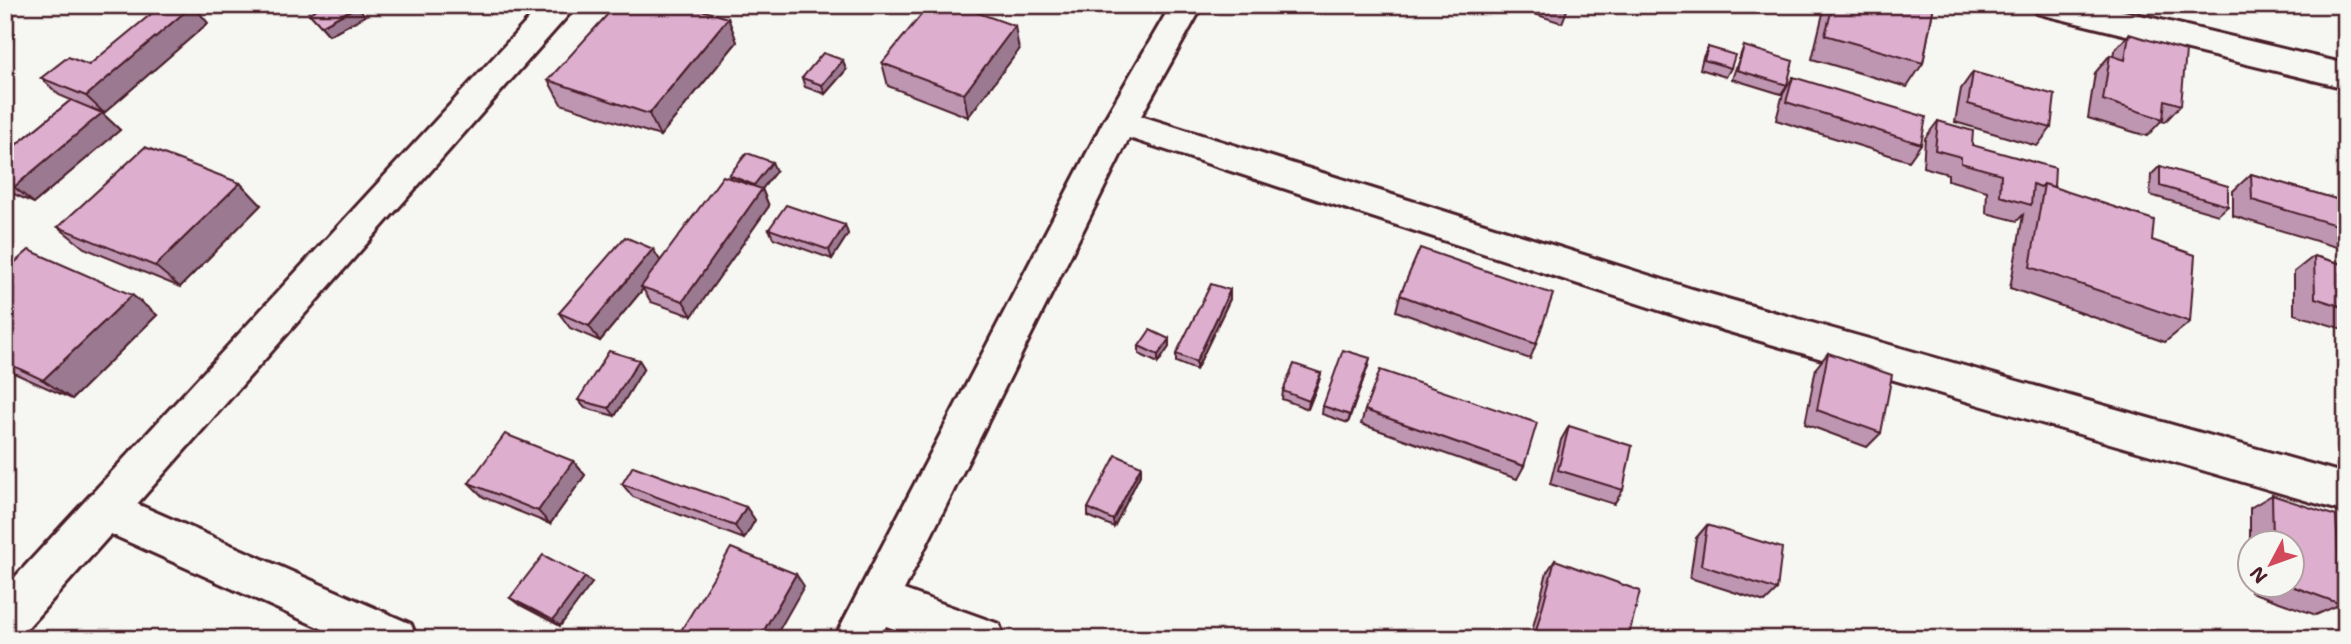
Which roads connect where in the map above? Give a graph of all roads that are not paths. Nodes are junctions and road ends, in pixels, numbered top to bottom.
1 (561, 5) edge
2 (1187, 5) edge
3 (2048, 5) edge
4 (2346, 76) edge
5 (1120, 122) junction
6 (2346, 493) edge
7 (106, 511) junction
8 (876, 601) junction
9 (5, 620) edge
10 (395, 639) edge
11 (856, 639) edge
12 (983, 639) edge

1 - 7 street
2 - 5 street
3 - 4 street
5 - 6 street
5 - 8 street
7 - 9 street
7 - 10 street
8 - 11 street
8 - 12 street

